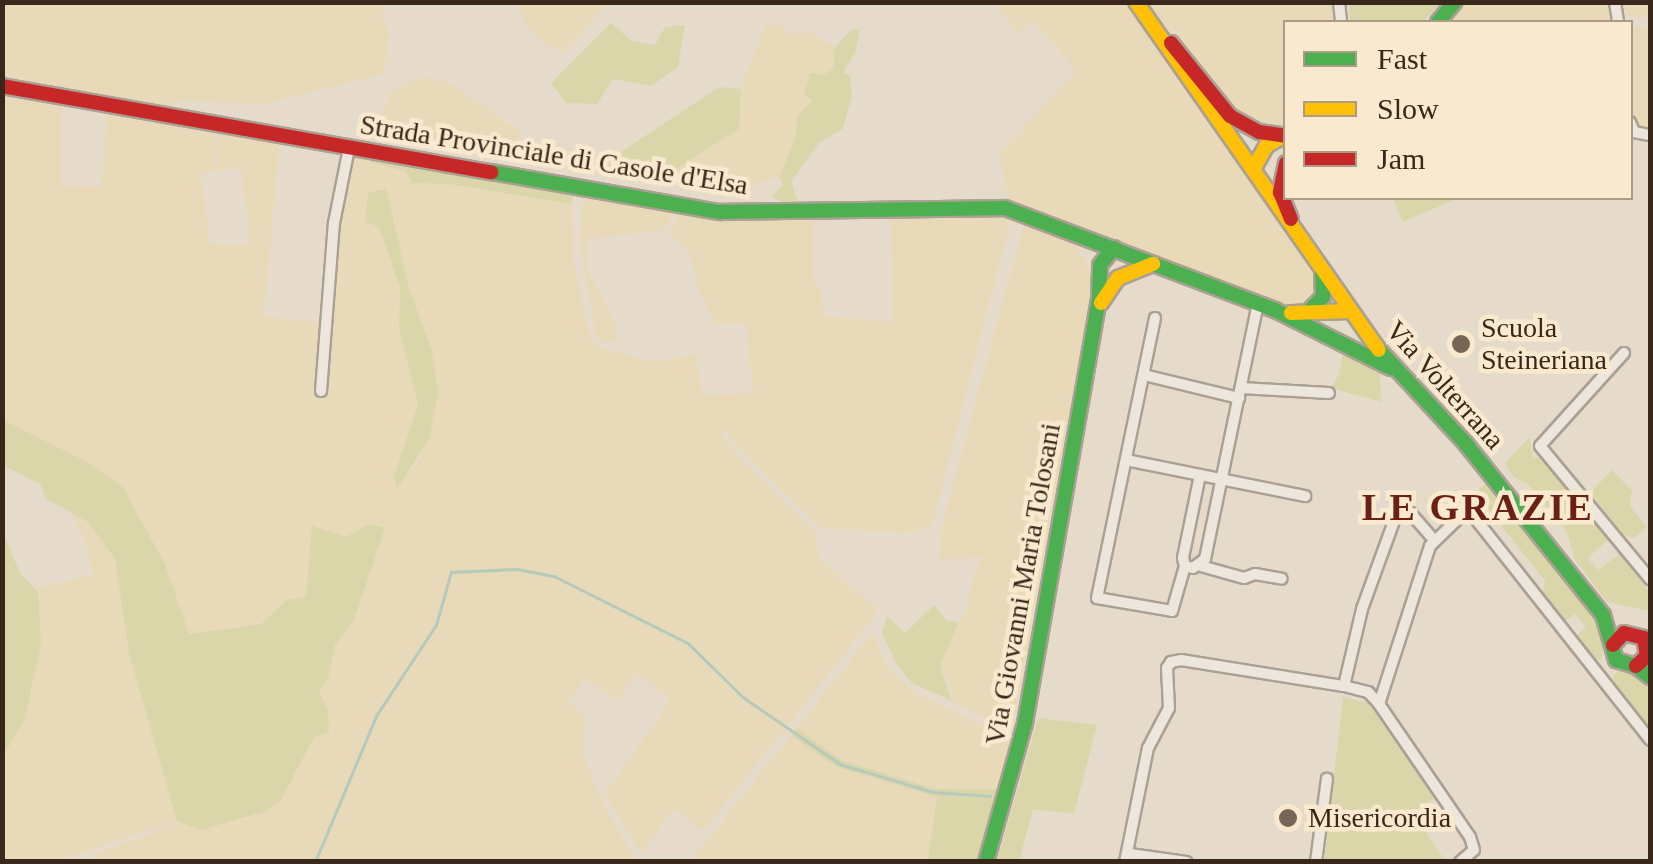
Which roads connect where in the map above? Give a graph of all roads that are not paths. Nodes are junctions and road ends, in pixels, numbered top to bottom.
1 (1136, 2) edge
2 (1147, 17) junction
3 (2, 86) edge
4 (1283, 136) edge
5 (1283, 137) edge
6 (349, 148) junction
7 (1283, 161) edge
8 (1254, 168) junction
9 (1283, 200) edge
10 (1296, 229) junction
11 (1076, 234) junction
12 (1114, 248) junction
13 (1319, 262) junction
14 (1154, 264) junction
15 (1099, 274) junction
16 (1112, 284) junction
17 (1258, 304) junction
18 (1275, 310) junction
19 (1350, 310) junction
20 (1097, 312) junction
21 (1306, 314) junction
22 (1155, 318) dead end
23 (1324, 332) junction
24 (1624, 353) dead end
25 (1396, 370) junction
26 (1144, 375) junction
27 (321, 391) dead end
28 (1240, 393) junction
29 (1329, 393) dead end
30 (1126, 460) junction
31 (1200, 475) junction
32 (1221, 479) junction
33 (1305, 496) dead end
34 (1434, 540) junction
35 (1185, 566) junction
36 (1201, 566) junction
37 (1282, 579) dead end
38 (1650, 579) edge
39 (1647, 636) edge
40 (1618, 646) junction
41 (1645, 662) edge
42 (1600, 676) junction
43 (1650, 677) edge
44 (1344, 686) junction
45 (1380, 704) junction
46 (1650, 740) edge
47 (1327, 779) dead end
48 (1128, 858) edge
49 (986, 862) edge
50 (1186, 862) edge
51 (1316, 862) edge
52 (1460, 862) edge

1 - 2 main road
2 - 4 main road
2 - 8 main road, Via Volterrana
3 - 6 main road, Strada Provinciale di Casole d'Elsa
5 - 8 main road
6 - 11 main road, Strada Provinciale di Casole d'Elsa
6 - 27 street
7 - 8 main road
8 - 10 main road, Via Volterrana
9 - 10 main road
10 - 13 main road, Via Volterrana
11 - 12 main road, Strada Provinciale di Casole d'Elsa
11 - 15 main road
12 - 14 main road, Strada Provinciale di Casole d'Elsa
12 - 15 main road, Via Giovanni Maria Tolosani
12 - 16 main road, Via Giovanni Maria Tolosani
13 - 19 main road, Via Volterrana
13 - 21 main road
14 - 16 main road
14 - 17 main road, Strada Provinciale di Casole d'Elsa
15 - 20 main road, Via Giovanni Maria Tolosani
16 - 20 main road, Via Giovanni Maria Tolosani
17 - 18 main road, Strada Provinciale di Casole d'Elsa
17 - 28 street
18 - 21 main road
18 - 23 main road
19 - 21 main road
19 - 23 main road
19 - 25 main road, Via Volterrana
20 - 49 main road, Via Giovanni Maria Tolosani
22 - 26 street
23 - 25 main road
24 - 38 street
25 - 40 main road, Via Volterrana
26 - 28 street
26 - 30 street
28 - 29 street
28 - 32 street
30 - 31 street
30 - 35 street
31 - 32 street
31 - 35 street
32 - 33 street
32 - 36 street
34 - 42 street
34 - 44 street
34 - 45 street
35 - 36 street
36 - 37 street
39 - 40 main road, Via Volterrana
39 - 41 main road, Via Volterrana
40 - 41 main road, Via Volterrana
40 - 42 street
41 - 43 main road, Via Volterrana
42 - 46 street
44 - 45 street
44 - 48 street
45 - 52 street
47 - 51 street
48 - 50 street

